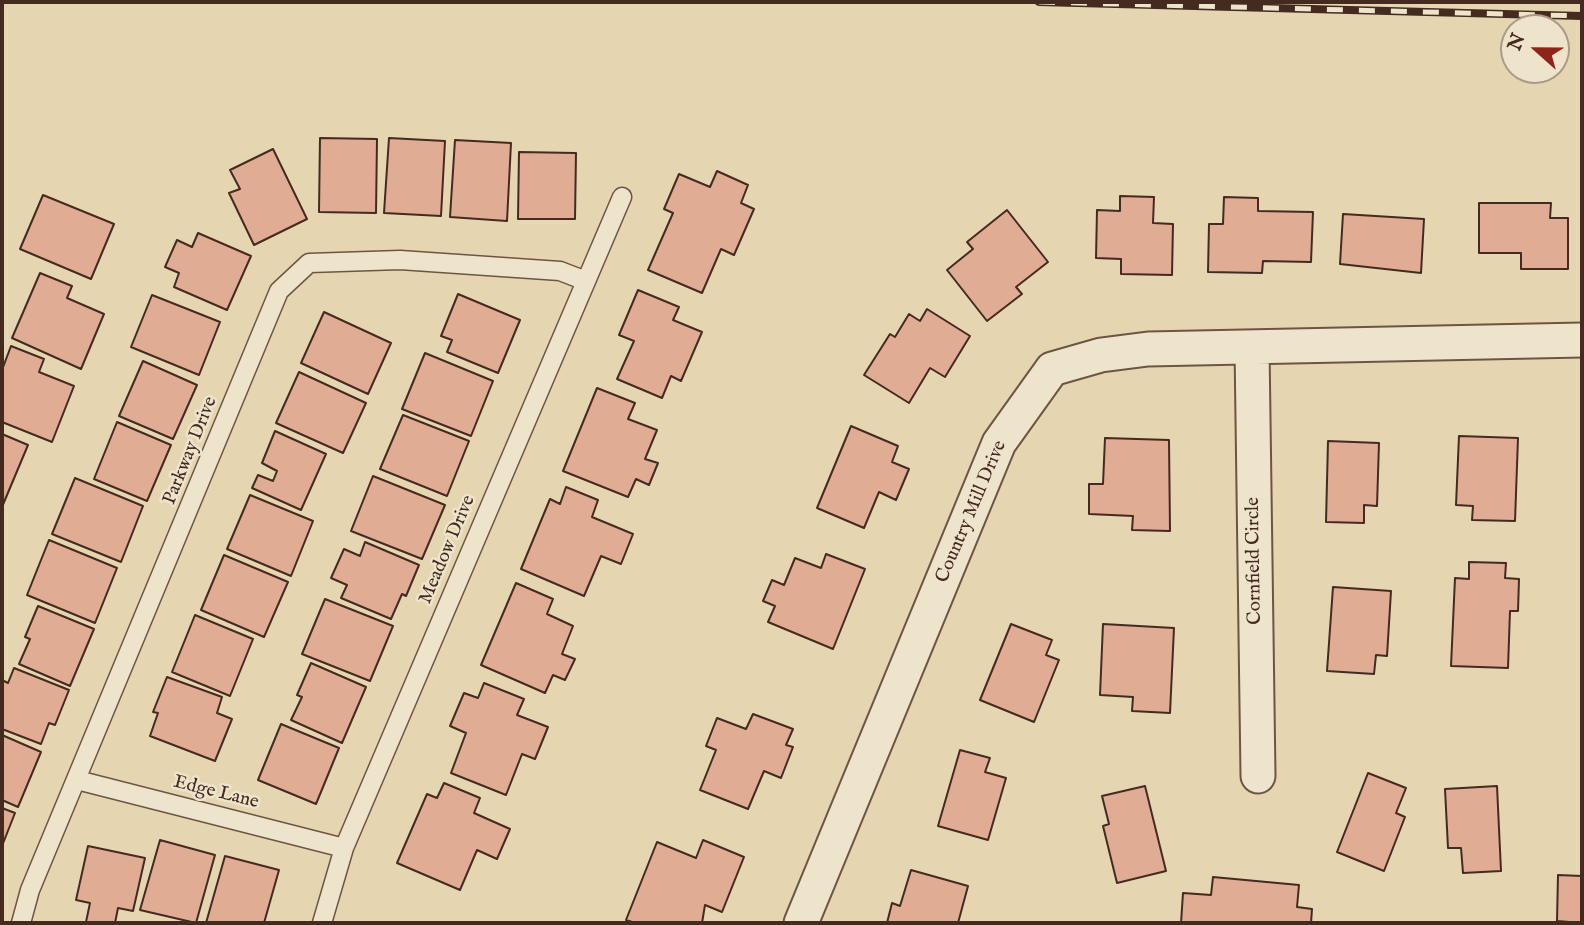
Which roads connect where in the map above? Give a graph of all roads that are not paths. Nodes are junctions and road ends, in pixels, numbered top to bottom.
1 (622, 197) dead end
2 (586, 281) junction
3 (1582, 340) edge
4 (1252, 347) junction
5 (1258, 776) dead end
6 (77, 780) junction
7 (344, 848) junction
8 (21, 923) edge
9 (322, 923) edge
10 (801, 923) edge

1 - 2 lane, Meadow Drive
2 - 6 lane, Parkway Drive
2 - 7 lane, Meadow Drive
3 - 4 street, Country Mill Drive
4 - 5 street, Cornfield Circle
4 - 10 street, Country Mill Drive
6 - 7 lane, Edge Lane
6 - 8 lane, Parkway Drive
7 - 9 lane, Meadow Drive

